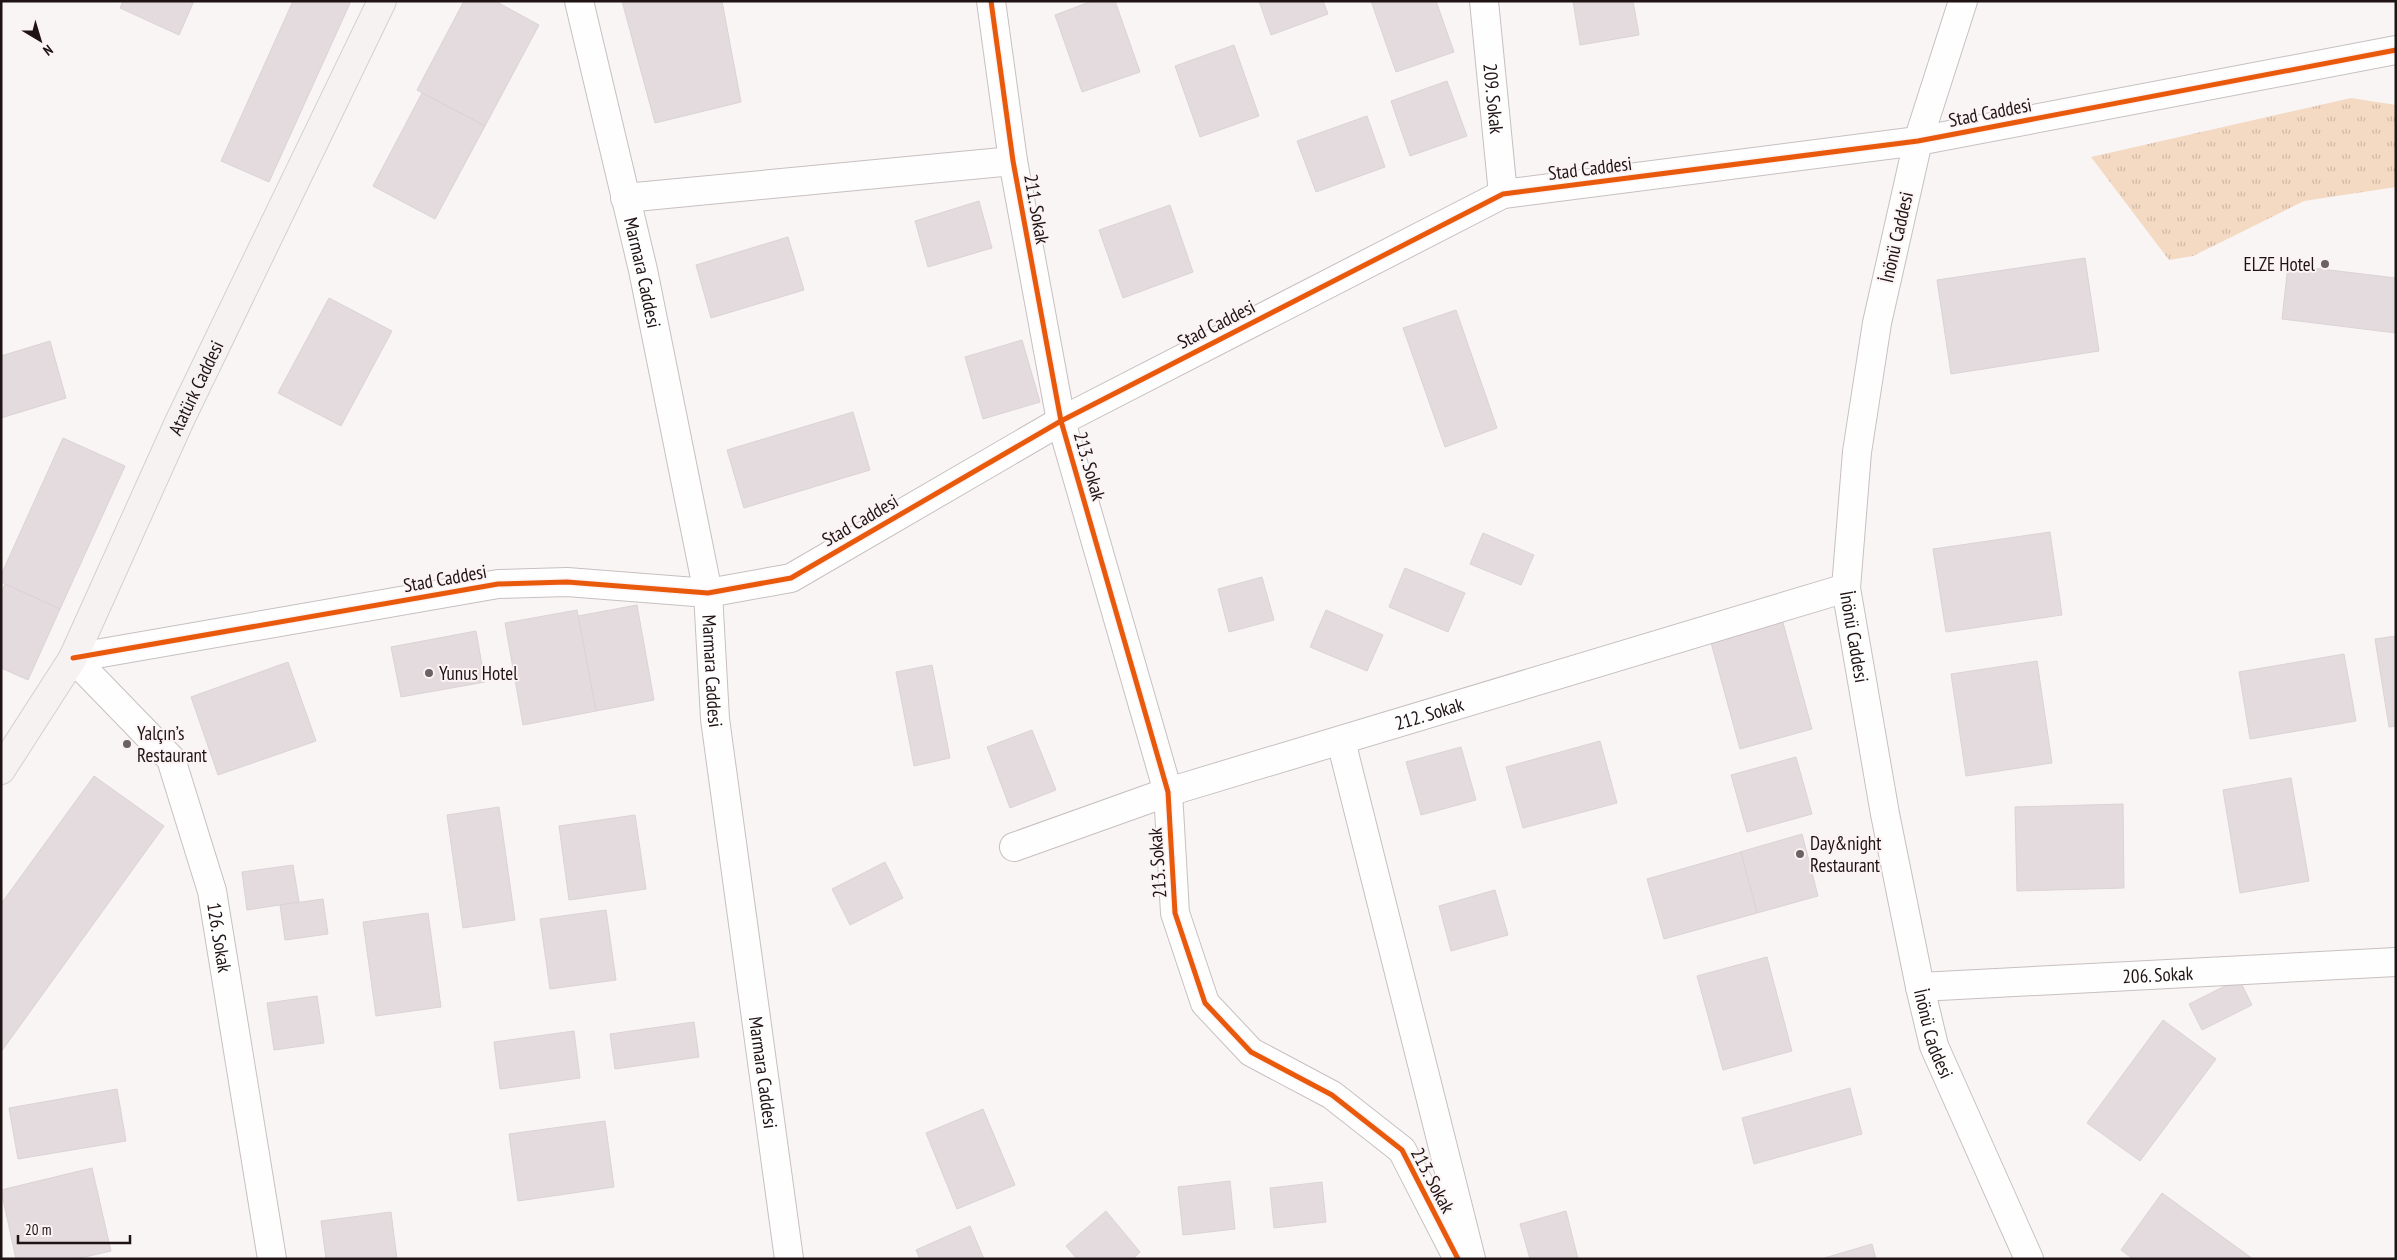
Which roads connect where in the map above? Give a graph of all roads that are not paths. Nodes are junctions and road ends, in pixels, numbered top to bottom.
1 (382, 1) edge
2 (579, 1) edge
3 (991, 1) edge
4 (1484, 1) edge
5 (1963, 1) edge
6 (2396, 50) edge
7 (1918, 141) junction
8 (1013, 161) junction
9 (1503, 194) junction
10 (625, 198) junction
11 (1061, 421) junction
12 (1846, 588) junction
13 (708, 593) junction
14 (73, 658) junction
15 (1341, 741) junction
16 (2, 767) edge
17 (1168, 792) junction
18 (1014, 847) dead end
19 (2396, 962) edge
20 (1920, 987) junction
21 (272, 1259) edge
22 (788, 1259) edge
23 (1458, 1259) edge
24 (1471, 1259) edge
25 (2029, 1259) edge

1 - 14 main road, Atatürk Caddesi
2 - 10 street, Marmara Caddesi
3 - 8 street, 211. Sokak
4 - 9 street, 209. Sokak
5 - 7 street, İnönü Caddesi
6 - 7 street, Stad Caddesi
7 - 9 street, Stad Caddesi
7 - 12 street, İnönü Caddesi
8 - 10 street
8 - 11 street, 211. Sokak
9 - 11 street, Stad Caddesi
10 - 13 street, Marmara Caddesi
11 - 13 street, Stad Caddesi
11 - 17 street, 213. Sokak
12 - 15 street, 212. Sokak
12 - 20 street, İnönü Caddesi
13 - 14 street, Stad Caddesi
13 - 22 street, Marmara Caddesi
14 - 16 main road, Atatürk Caddesi
14 - 21 street, 126. Sokak
15 - 17 street, 212. Sokak
15 - 24 street
17 - 18 street, 212. Sokak
17 - 23 street, 213. Sokak
19 - 20 street, 206. Sokak
20 - 25 street, İnönü Caddesi

